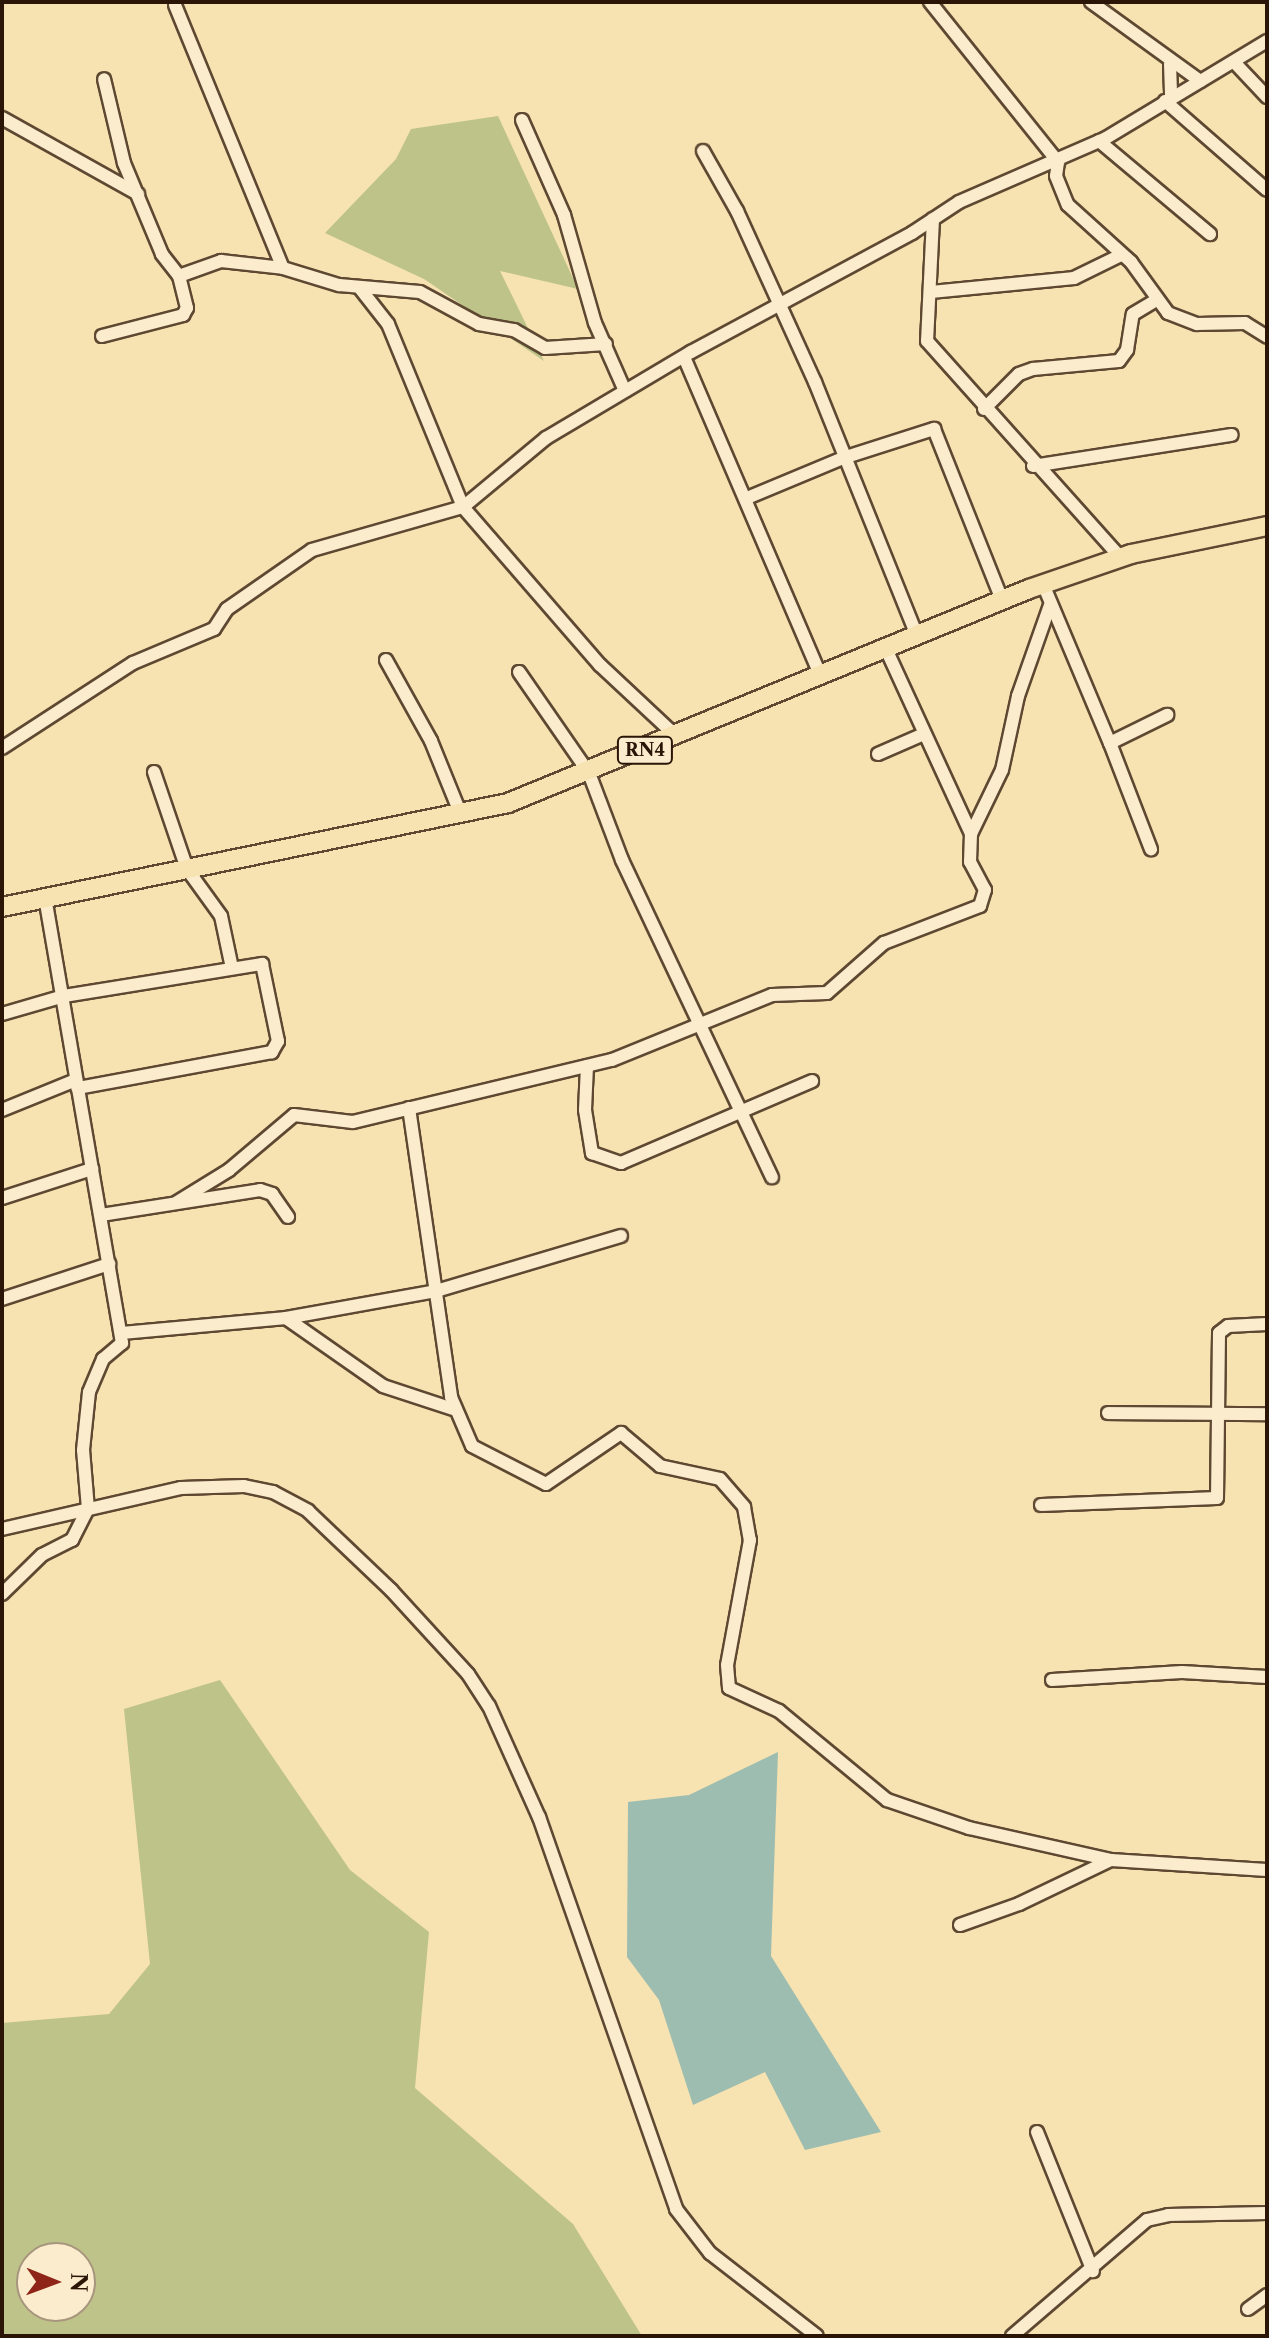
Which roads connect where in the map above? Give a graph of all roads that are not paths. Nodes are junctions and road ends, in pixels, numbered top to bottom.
1 (930, 2) edge
2 (1091, 2) edge
3 (175, 5) dead end
4 (1267, 41) edge
5 (1234, 62) junction
6 (1170, 64) junction
7 (104, 79) dead end
8 (1200, 81) junction
9 (1267, 97) edge
10 (1168, 99) junction
11 (2, 118) edge
12 (522, 120) dead end
13 (1099, 141) junction
14 (703, 151) dead end
15 (1058, 162) junction
16 (1267, 190) edge
17 (138, 194) junction
18 (933, 219) junction
19 (1210, 234) dead end
20 (1121, 255) junction
21 (283, 268) junction
22 (179, 276) junction
23 (359, 287) junction
24 (931, 292) junction
25 (1156, 300) junction
26 (779, 308) junction
27 (102, 336) dead end
28 (1267, 337) edge
29 (606, 344) junction
30 (684, 357) junction
31 (625, 391) junction
32 (984, 409) junction
33 (1232, 435) dead end
34 (843, 458) junction
35 (1033, 466) junction
36 (747, 498) junction
37 (463, 507) junction
38 (1267, 526) edge
39 (1120, 557) junction
40 (1043, 584) junction
41 (1002, 600) junction
42 (1050, 605) junction
43 (917, 636) junction
44 (886, 649) junction
45 (386, 660) dead end
46 (519, 672) dead end
47 (821, 677) junction
48 (1167, 715) dead end
49 (924, 734) junction
50 (677, 737) junction
51 (1110, 743) junction
52 (2, 748) edge
53 (878, 754) dead end
54 (154, 772) dead end
55 (589, 773) junction
56 (461, 815) junction
57 (971, 834) junction
58 (1151, 849) dead end
59 (187, 869) junction
60 (45, 896) junction
61 (2, 907) edge
62 (232, 968) junction
63 (64, 996) junction
64 (2, 1014) edge
65 (697, 1023) junction
66 (587, 1066) junction
67 (812, 1081) dead end
68 (77, 1084) junction
69 (409, 1108) junction
70 (2, 1110) edge
71 (740, 1113) junction
72 (92, 1169) junction
73 (772, 1177) dead end
74 (2, 1198) edge
75 (177, 1202) junction
76 (101, 1215) junction
77 (288, 1217) dead end
78 (621, 1236) dead end
79 (109, 1264) junction
80 (436, 1291) junction
81 (2, 1299) edge
82 (286, 1318) junction
83 (1267, 1324) edge
84 (122, 1333) junction
85 (453, 1409) junction
86 (1108, 1413) dead end
87 (1217, 1414) junction
88 (1267, 1414) edge
89 (1041, 1505) dead end
90 (88, 1509) junction
91 (2, 1529) edge
92 (2, 1594) edge
93 (1267, 1677) edge
94 (1052, 1680) dead end
95 (1111, 1860) junction
96 (1267, 1870) edge
97 (960, 1925) dead end
98 (1037, 2132) dead end
99 (1267, 2213) edge
100 (1093, 2271) junction
101 (1267, 2295) edge
102 (1248, 2309) dead end
103 (817, 2336) edge
104 (1012, 2336) edge

1 - 15 street
2 - 6 street
3 - 21 street
4 - 5 street
5 - 8 street
5 - 9 street
6 - 8 street
6 - 10 street
7 - 17 street
8 - 10 street
10 - 13 street
10 - 16 street
11 - 17 street
12 - 29 street
13 - 15 street
13 - 19 street
14 - 26 street
15 - 18 street
15 - 20 street
17 - 22 street
18 - 24 street
18 - 26 street
20 - 24 street
20 - 25 street
21 - 22 street
21 - 23 street
22 - 27 street
23 - 29 street
23 - 37 street
24 - 32 street
25 - 28 street
25 - 32 street
26 - 30 street
26 - 34 street
29 - 31 street
30 - 31 street
30 - 36 street
31 - 37 street
32 - 35 street
33 - 35 street
34 - 36 street
34 - 41 street
34 - 43 street
35 - 39 street
36 - 47 street
37 - 50 street
37 - 52 street
38 - 39 highway, RN4
39 - 40 highway, RN4
40 - 41 highway, RN4
40 - 42 street
41 - 43 highway, RN4
42 - 51 street
42 - 57 street
43 - 44 highway, RN4
44 - 47 highway, RN4
44 - 49 street
45 - 56 street
46 - 55 street
47 - 50 highway, RN4
48 - 51 street
49 - 53 street
49 - 57 street
50 - 55 highway, RN4
51 - 58 street
54 - 59 street
55 - 56 highway, RN4
55 - 65 street
56 - 59 highway, RN4
57 - 65 street
59 - 60 highway, RN4
59 - 62 street
60 - 61 highway, RN4
60 - 63 street
62 - 63 street
62 - 68 street
63 - 64 street
63 - 68 street
65 - 66 street
65 - 71 street
66 - 69 street
66 - 71 street
67 - 71 street
68 - 70 street
68 - 72 street
69 - 75 street
69 - 80 street
71 - 73 street
72 - 74 street
72 - 76 street
75 - 76 street
75 - 77 street
76 - 79 street
78 - 80 street
79 - 81 street
79 - 84 street
80 - 82 street
80 - 85 street
82 - 84 street
82 - 85 street
83 - 87 street
84 - 90 street
85 - 95 street
86 - 87 street
87 - 88 street
87 - 89 street
90 - 91 street
90 - 92 street
90 - 103 street
93 - 94 street
95 - 96 street
95 - 97 street
98 - 100 street
99 - 100 street
100 - 104 street
101 - 102 street

